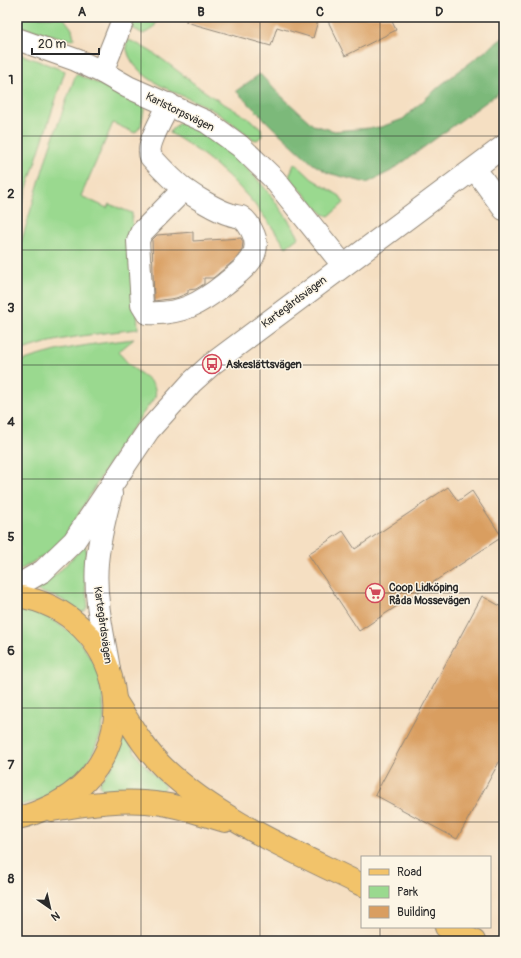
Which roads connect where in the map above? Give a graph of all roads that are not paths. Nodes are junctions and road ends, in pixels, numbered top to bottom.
1 (124, 17) edge
2 (17, 39) edge
3 (102, 72) junction
4 (169, 104) junction
5 (504, 146) edge
6 (475, 169) junction
7 (184, 189) junction
8 (504, 209) edge
9 (343, 265) junction
10 (112, 486) junction
11 (17, 586) edge
12 (17, 596) edge
13 (109, 670) junction
14 (115, 700) junction
15 (22, 817) edge
16 (247, 827) junction
17 (361, 884) edge
18 (448, 928) edge
19 (474, 941) edge

1 - 3 street
2 - 3 street, Karlstorpsvägen
3 - 4 street, Karlstorpsvägen
4 - 7 street
4 - 9 street, Karlstorpsvägen
5 - 6 street, Kartegårdsvägen
6 - 8 street
6 - 9 street, Kartegårdsvägen
7 - 7 street
9 - 10 street, Kartegårdsvägen
10 - 11 street, Kartegårdsvägen
10 - 13 street, Kartegårdsvägen
12 - 13 main road
13 - 14 main road
14 - 15 main road
14 - 16 main road
15 - 16 main road
16 - 17 main road
18 - 19 main road

